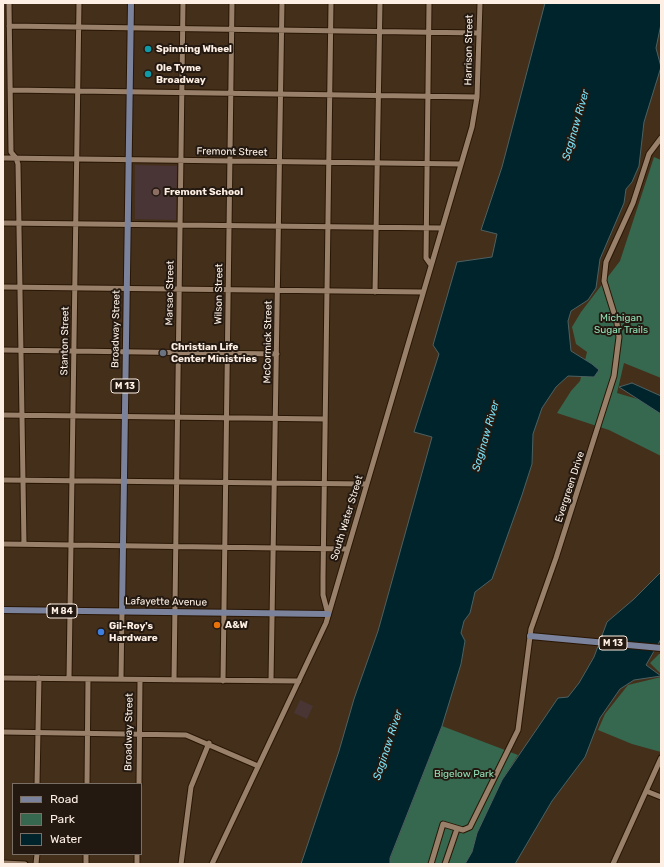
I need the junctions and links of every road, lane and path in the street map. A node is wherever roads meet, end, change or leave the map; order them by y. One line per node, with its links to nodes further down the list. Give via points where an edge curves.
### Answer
1 (9, 3): 11 (street)
2 (79, 3): 12 (street, Stanton Street)
3 (131, 3): 13 (main road, Broadway Street / M 13)
4 (183, 3): 14 (street, Marsac Street)
5 (232, 3): 15 (street, Wilson Street)
6 (282, 3): 16 (street, McCormick Street)
7 (331, 3): 17 (street)
8 (380, 3): 18 (street)
9 (430, 3): 19 (street)
10 (480, 3): 20 (street, Harrison Street)
11 (9, 26): 12 (street); 21 (street)
12 (79, 27): 13 (street); 22 (street, Stanton Street)
13 (130, 27): 14 (street); 23 (main road, Broadway Street / M 13)
14 (183, 28): 15 (street); 24 (street, Marsac Street)
15 (232, 29): 16 (street); 25 (street, Wilson Street)
16 (281, 30): 17 (street); 26 (street, McCormick Street)
17 (330, 31): 18 (street); 27 (street)
18 (380, 31): 19 (street); 28 (street)
19 (429, 32): 20 (street); 29 (street)
20 (479, 33): 30 (street, Harrison Street)
21 (10, 90): 22 (street); 33 (street, via 11,152)
22 (78, 91): 23 (street); 34 (street, Stanton Street)
23 (130, 91): 24 (street); 35 (main road, Broadway Street / M 13)
24 (182, 93): 25 (street); 36 (street, Marsac Street)
25 (231, 93): 26 (street); 37 (street, Wilson Street)
26 (280, 94): 27 (street); 38 (street, McCormick Street)
27 (330, 95): 28 (street); 39 (street)
28 (379, 95): 29 (street); 40 (street)
29 (428, 96): 30 (street); 41 (street)
30 (477, 97): 42 (street, Harrison Street, via 474,120)
31 (661, 138): 105 (street, Evergreen Drive, via 649,154 633,203 606,262 604,281 619,337 614,376)
32 (3, 158): 33 (street, Fremont Street)
33 (16, 158): 34 (street, Fremont Street); 44 (street)
34 (76, 159): 35 (street, Fremont Street); 45 (street, Stanton Street)
35 (129, 159): 36 (street, Fremont Street); 46 (main road, Broadway Street / M 13)
36 (181, 160): 37 (street, Fremont Street); 47 (street, Marsac Street)
37 (230, 161): 38 (street, Fremont Street); 48 (street, Wilson Street)
38 (279, 162): 39 (street, Fremont Street); 49 (street, McCormick Street)
39 (329, 162): 40 (street, Fremont Street); 50 (street)
40 (378, 163): 41 (street, Fremont Street); 52 (street)
41 (427, 163): 42 (street, Fremont Street); 51 (street)
42 (461, 164): 53 (street, South Water Street)
43 (3, 223): 44 (street)
44 (20, 223): 45 (street); 56 (street)
45 (76, 224): 46 (street); 57 (street, Stanton Street)
46 (128, 224): 47 (street); 58 (main road, Broadway Street / M 13)
47 (180, 225): 48 (street); 59 (street, Marsac Street)
48 (229, 225): 49 (street); 60 (street, Wilson Street)
49 (278, 226): 50 (street); 61 (street, McCormick Street)
50 (328, 227): 52 (street); 62 (street)
51 (427, 227): 52 (street); 53 (street); 54 (street, via 426,258)
52 (377, 228): 63 (street)
53 (442, 228): 54 (street, South Water Street)
54 (431, 265): 64 (street, South Water Street)
55 (3, 287): 56 (street)
56 (20, 287): 57 (street); 66 (street)
57 (74, 288): 58 (street); 67 (street, Stanton Street)
58 (126, 288): 59 (street); 68 (main road, Broadway Street / M 13)
59 (179, 289): 60 (street); 69 (street, Marsac Street)
60 (228, 290): 61 (street); 70 (street, Wilson Street)
61 (278, 290): 62 (street); 71 (street, McCormick Street)
62 (326, 291): 63 (street); 79 (street)
63 (375, 292): 64 (street)
64 (422, 292): 88 (street, South Water Street)
65 (3, 350): 66 (street)
66 (21, 351): 67 (street); 73 (street)
67 (74, 352): 68 (street); 74 (street, Stanton Street)
68 (126, 352): 69 (street); 75 (main road, Broadway Street / M 13)
69 (178, 353): 70 (street); 76 (street, Marsac Street)
70 (227, 354): 71 (street); 77 (street, Wilson Street)
71 (277, 354): 78 (street, McCormick Street)
72 (3, 415): 73 (street)
73 (22, 416): 74 (street); 81 (street)
74 (73, 416): 75 (street); 82 (street, Stanton Street)
75 (125, 416): 76 (street); 83 (main road, Broadway Street / M 13)
76 (177, 417): 77 (street); 84 (street, Marsac Street)
77 (226, 418): 78 (street); 85 (street, Wilson Street)
78 (276, 419): 79 (street); 86 (street, McCormick Street)
79 (326, 419): 87 (street)
80 (3, 480): 81 (street)
81 (23, 480): 82 (street); 90 (street)
82 (72, 481): 83 (street); 91 (street, Stanton Street)
83 (124, 481): 84 (street); 92 (main road, Broadway Street / M 13)
84 (176, 482): 85 (street); 93 (street, Marsac Street)
85 (226, 483): 86 (street); 94 (street, Wilson Street)
86 (275, 483): 87 (street); 95 (street, McCormick Street)
87 (324, 484): 88 (street); 96 (street)
88 (366, 484): 97 (street, South Water Street)
89 (3, 544): 90 (street)
90 (24, 544): 91 (street)
91 (71, 545): 92 (street); 99 (street, Stanton Street)
92 (123, 545): 93 (street); 100 (main road, Broadway Street / M 13)
93 (175, 546): 94 (street); 101 (street, Marsac Street)
94 (224, 547): 95 (street); 102 (street, Wilson Street)
95 (274, 548): 96 (street); 103 (street, McCormick Street)
96 (323, 548): 97 (street); 104 (street, via 323,595)
97 (347, 549): 104 (street, South Water Street)
98 (3, 610): 99 (main road, Lafayette Avenue / M 84)
99 (70, 611): 100 (main road, Lafayette Avenue / M 84); 109 (street, Stanton Street)
100 (122, 612): 101 (main road, Lafayette Avenue); 111 (street, Broadway Street)
101 (174, 613): 102 (main road, Lafayette Avenue); 113 (street, Marsac Street)
102 (224, 613): 103 (main road, Lafayette Avenue); 114 (street, Wilson Street)
103 (272, 614): 104 (main road, Lafayette Avenue); 115 (street, McCormick Street)
104 (328, 614): 116 (street, South Water Street)
105 (530, 636): 106 (main road, M 13); 129 (street, Evergreen Drive, via 518,730 470,827)
106 (660, 647)
107 (3, 678): 108 (street)
108 (39, 678): 109 (street); 118 (street)
109 (69, 678): 110 (street)
110 (88, 679): 111 (street); 119 (street)
111 (121, 679): 112 (street)
112 (140, 680): 113 (street); 120 (street, Broadway Street)
113 (174, 680): 114 (street)
114 (223, 681): 115 (street)
115 (271, 681): 116 (street)
116 (299, 681): 123 (street, South Water Street)
117 (3, 732): 118 (street)
118 (38, 732): 119 (street); 124 (street)
119 (87, 734): 120 (street); 125 (street)
120 (140, 734): 121 (street, via 186,735); 126 (street, Broadway Street)
121 (209, 743): 123 (street); 133 (street, via 191,787)
122 (661, 758): 127 (street)
123 (258, 766): 134 (street, South Water Street)
124 (37, 783)
125 (87, 783)
126 (139, 783)
127 (646, 791): 128 (street); 131 (street)
128 (661, 797)
129 (457, 829): 135 (street, Evergreen Drive, via 443,824); 136 (street)
130 (3, 863): 132 (street)
131 (616, 863)
132 (25, 864)
133 (181, 864)
134 (212, 864)
135 (431, 864)
136 (446, 864)

